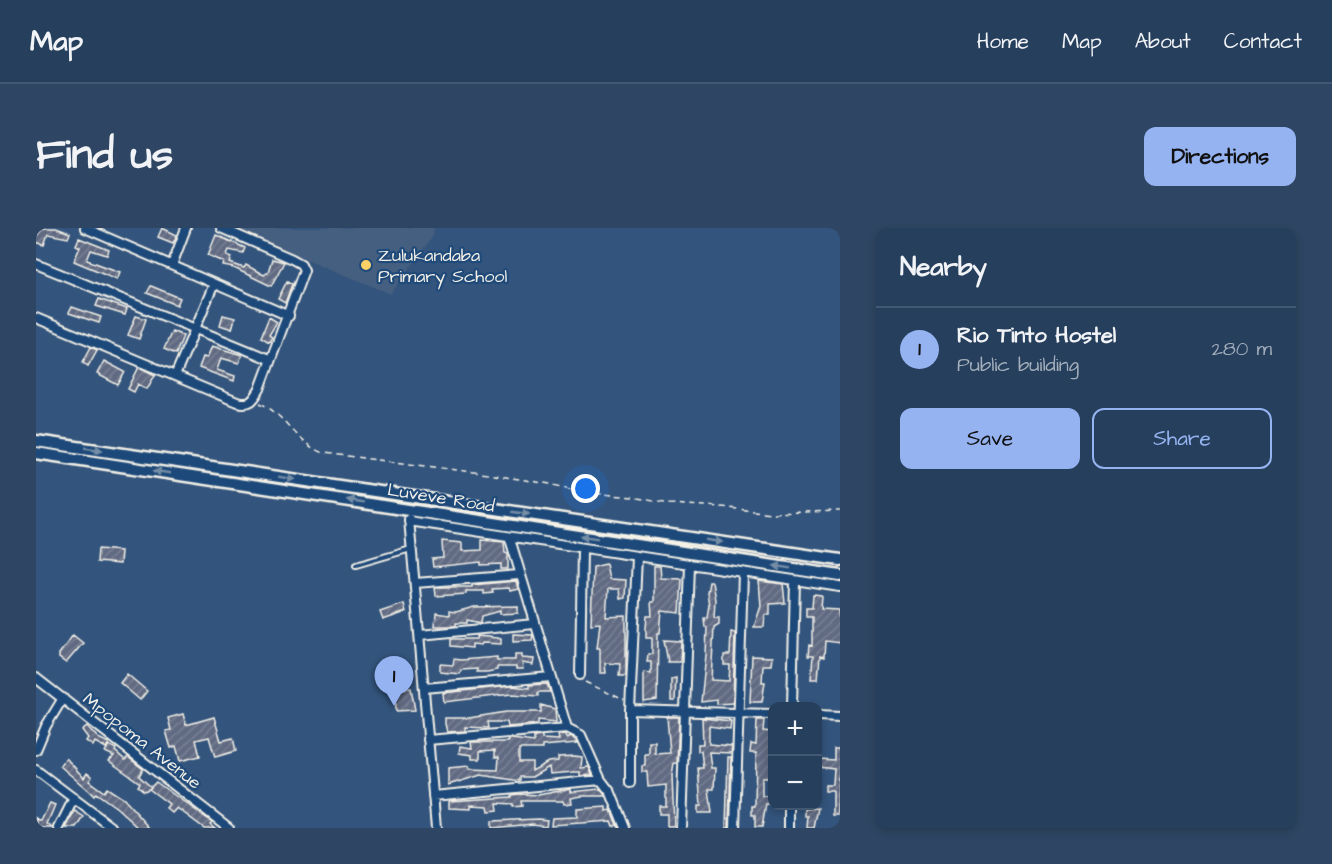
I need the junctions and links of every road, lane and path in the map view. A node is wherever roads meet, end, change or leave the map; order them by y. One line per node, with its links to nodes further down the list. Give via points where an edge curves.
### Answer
1 (85, 228): 5 (street)
2 (186, 228): 5 (street)
3 (221, 228): 7 (street, via 301,264 305,274)
4 (36, 264): 9 (street)
5 (172, 265): 6 (street)
6 (214, 284): 7 (street); 9 (street)
7 (289, 316): 10 (street)
8 (36, 318): 11 (street)
9 (195, 330): 10 (street); 11 (street)
10 (269, 359): 12 (street)
11 (175, 376): 12 (street, via 237,402)
12 (254, 400): 16 (path, via 284,419 308,447 323,453 481,473 672,505 787,514)
13 (36, 441): 22 (street, Luveve Road, one-way to 22)
14 (36, 453): 15 (street, Luveve Road, one-way to 14)
15 (409, 510): 17 (street); 27 (street, Luveve Road, one-way to 15)
16 (840, 511)
17 (409, 521): 18 (street); 19 (street)
18 (510, 539): 20 (street); 26 (street)
19 (411, 549): 23 (lane); 29 (street)
20 (582, 549): 21 (street); 33 (street)
21 (637, 557): 24 (street); 39 (street)
22 (840, 560)
23 (356, 565)
24 (690, 565): 25 (street); 40 (street)
25 (743, 573): 28 (street); 41 (street)
26 (519, 575): 29 (street); 31 (street)
27 (840, 576)
28 (795, 581): 30 (street); 38 (street)
29 (415, 583): 32 (street)
30 (840, 588)
31 (534, 624): 32 (street); 34 (street)
32 (420, 635): 36 (street)
33 (580, 675): 39 (path, via 589,685)
34 (550, 677): 36 (street); 45 (street)
35 (36, 678): 37 (street, Mpopoma Avenue)
36 (424, 688): 46 (street)
37 (63, 698): 47 (street); 56 (street, Mpopoma Avenue)
38 (792, 702)
39 (630, 706): 40 (street); 50 (street)
40 (684, 711): 41 (street); 59 (street)
41 (737, 713): 42 (street); 60 (street)
42 (768, 714)
43 (822, 715): 44 (street)
44 (840, 716)
45 (567, 729): 46 (street); 49 (street, via 581,735)
46 (428, 741): 51 (street)
47 (36, 750)
48 (36, 770): 52 (street)
49 (601, 780): 51 (street); 58 (street, via 611,793)
50 (630, 783)
51 (433, 796): 57 (street)
52 (74, 798): 54 (street); 55 (street)
53 (789, 810): 61 (street)
54 (59, 828)
55 (113, 828)
56 (229, 828)
57 (436, 828)
58 (625, 828)
59 (681, 828)
60 (735, 828)
61 (789, 828)

